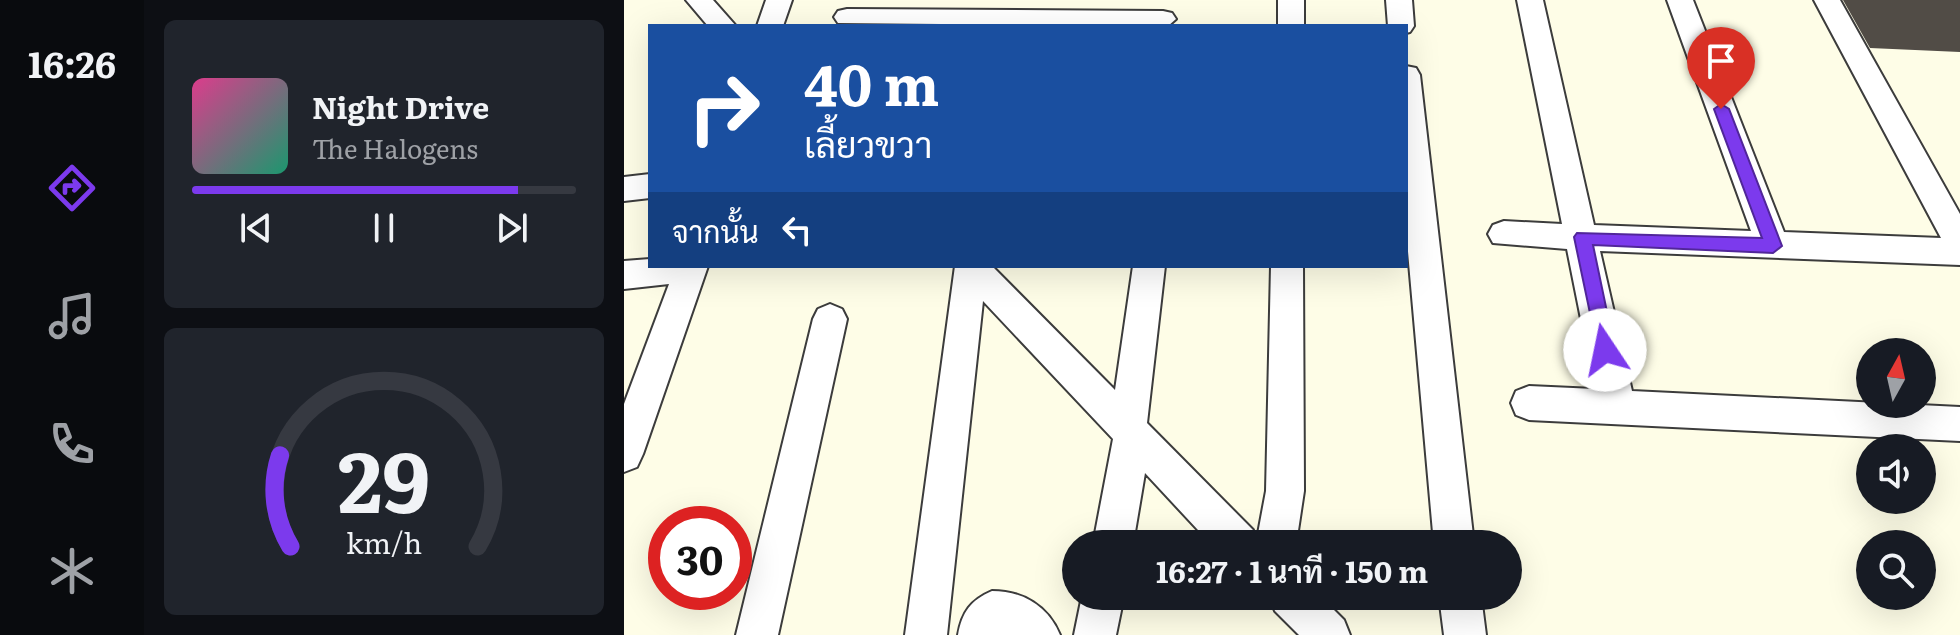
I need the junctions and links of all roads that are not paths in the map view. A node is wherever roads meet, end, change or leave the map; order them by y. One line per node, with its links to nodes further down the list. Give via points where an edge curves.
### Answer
1 (699, 0): 12 (street)
2 (779, 0): 13 (street)
3 (1183, 0): 11 (street)
4 (1291, 0): 14 (street)
5 (1399, 0): 15 (street)
6 (1530, 0): 18 (street)
7 (1680, 0): 20 (street)
8 (1827, 0): 19 (street)
9 (933, 14): 10 (street); 11 (street)
10 (847, 17)
11 (1172, 22)
12 (721, 24)
13 (771, 24)
14 (1291, 24)
15 (1401, 24)
16 (1408, 95): 39 (street)
17 (1504, 234): 18 (street)
18 (1583, 237): 20 (street); 32 (street)
19 (1960, 243)
20 (1773, 246): 21 (street)
21 (1960, 252)
22 (684, 268): 28 (street)
23 (691, 268): 30 (street)
24 (971, 268): 44 (street)
25 (973, 268): 34 (street)
26 (1149, 268): 34 (street)
27 (1287, 268): 38 (street, via 1285,491)
28 (624, 275)
29 (830, 319): 43 (street)
30 (638, 370): 35 (street)
31 (1529, 403): 32 (street)
32 (1617, 406): 33 (street)
33 (1960, 424)
34 (1131, 434): 36 (street); 37 (street)
35 (624, 454)
36 (1115, 530)
37 (1225, 530)
38 (1278, 530)
39 (1453, 530)
40 (1100, 610): 47 (street)
41 (1304, 610): 48 (street)
42 (1462, 610): 49 (street)
43 (757, 635)
44 (926, 635)
45 (979, 635): 46 (street, via 992,612 1012,612)
46 (1039, 635)
47 (1095, 635)
48 (1329, 635)
49 (1465, 635)

